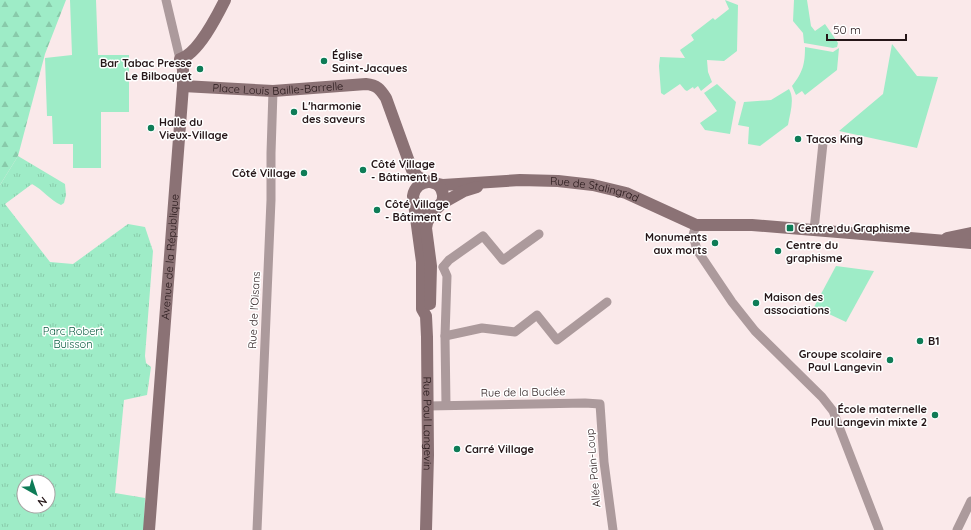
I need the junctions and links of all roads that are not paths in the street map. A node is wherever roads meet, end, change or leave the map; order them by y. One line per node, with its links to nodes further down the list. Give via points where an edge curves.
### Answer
1 (166, 0): 3 (street)
2 (225, 0): 3 (street, via 198,44 189,55)
3 (180, 59): 4 (street, Avenue de la République)
4 (183, 86): 5 (street, Place Louis Baille-Barrelle); 25 (street, Avenue de la République)
5 (273, 91): 7 (street, Place Louis Baille-Barrelle, via 374,85 386,98); 26 (street, Rue de l'Oisans)
6 (823, 143): 13 (street)
7 (406, 157): 8 (street, via 418,177); 10 (street)
8 (430, 182): 9 (street, Rue de Stalingrad, via 443,185); 10 (street, via 417,186); 11 (street, via 438,186 442,195)
9 (487, 183): 11 (street, Rue de Stalingrad, via 464,191); 12 (street, Rue de Stalingrad, via 520,180 593,185 626,194)
10 (414, 199): 11 (street, via 420,209 429,211); 18 (street, Rue Paul Langevin)
11 (436, 207): 18 (street, Rue Paul Langevin, via 426,228)
12 (696, 225): 13 (street, via 752,225); 29 (street, via 693,236 697,250 732,302 755,331 833,411)
13 (814, 230): 16 (street)
14 (971, 233): 16 (street)
15 (539, 234): 18 (street, via 502,260 483,236 449,260)
16 (935, 240): 17 (street)
17 (971, 243)
18 (432, 265): 20 (street, via 447,276); 23 (street, Rue Paul Langevin, via 430,306 426,316)
19 (607, 302): 20 (street, via 557,340 537,315 515,332 482,328)
20 (445, 336): 22 (street)
21 (600, 404): 22 (street, Rue de la Buclée); 28 (street, Allée Pain-Loup)
22 (446, 405): 23 (street, Rue de la Buclée)
23 (427, 406): 27 (street, Rue Paul Langevin)
24 (971, 501): 30 (street)
25 (149, 530)
26 (257, 530)
27 (426, 530)
28 (613, 530)
29 (879, 530)
30 (957, 530)

